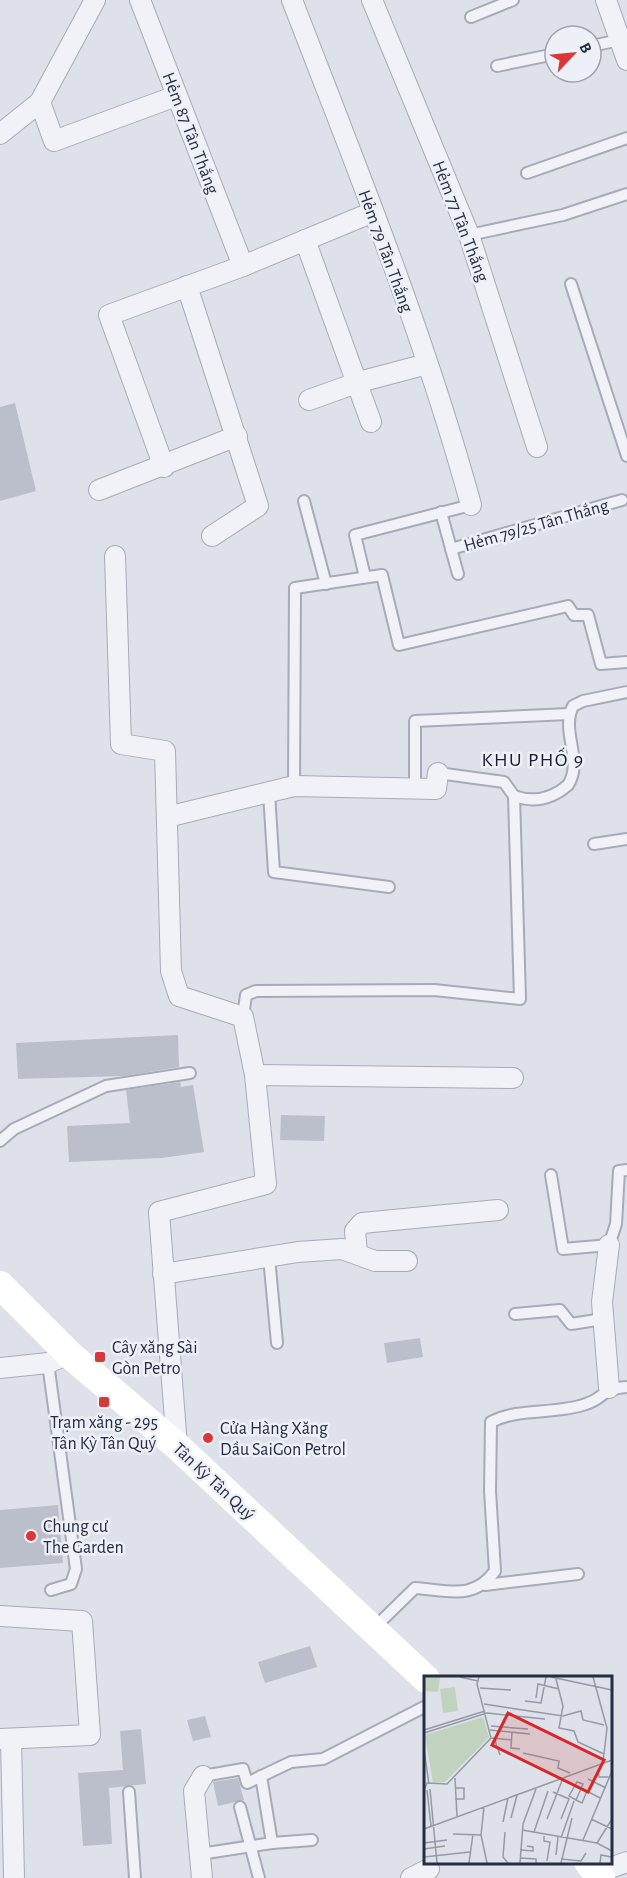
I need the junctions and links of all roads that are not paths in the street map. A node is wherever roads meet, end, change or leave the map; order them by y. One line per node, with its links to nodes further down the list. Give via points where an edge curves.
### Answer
1 (95, 0): 14 (street)
2 (140, 0): 13 (street, Hẻm 87 Tân Thắng)
3 (292, 0): 19 (street, Hẻm 79 Tân Thắng)
4 (372, 0): 20 (street, Hẻm 77 Tân Thắng)
5 (513, 0): 7 (lane)
6 (606, 0): 8 (street)
7 (471, 17)
8 (620, 40): 9 (lane); 11 (street)
9 (603, 44)
10 (543, 56): 12 (lane)
11 (627, 60)
12 (497, 66)
13 (176, 96): 14 (street, via 54,141); 22 (street, Hẻm 87 Tân Thắng)
14 (40, 102): 15 (street)
15 (0, 135)
16 (627, 138): 17 (lane)
17 (527, 173)
18 (627, 194): 20 (lane, via 563,215)
19 (373, 212): 21 (street); 25 (street, Hẻm 79 Tân Thắng)
20 (469, 235): 30 (street, Hẻm 77 Tân Thắng)
21 (305, 240): 22 (street); 26 (street)
22 (243, 266): 24 (street)
23 (571, 284): 31 (lane)
24 (187, 286): 29 (street); 32 (street, via 109,315)
25 (427, 364): 26 (street); 36 (street, Hẻm 79 Tân Thắng)
26 (359, 382): 27 (street); 28 (street)
27 (309, 400)
28 (371, 422)
29 (237, 436): 32 (street); 38 (street, via 258,506)
30 (537, 447)
31 (626, 456)
32 (164, 467): 33 (street)
33 (99, 490)
34 (622, 500): 39 (lane, Hẻm 79/25 Tân Thắng)
35 (304, 501): 43 (lane)
36 (471, 504): 37 (lane)
37 (441, 512): 39 (lane, Hẻm 79/25 Tân Thắng); 42 (lane, via 355,535)
38 (212, 536)
39 (451, 549): 41 (lane, Hẻm 79/25 Tân Thắng)
40 (115, 556): 52 (street, via 121,744 165,752)
41 (458, 574)
42 (365, 577): 43 (lane); 44 (lane, via 382,574 399,645 568,606 574,615 588,615 601,664)
43 (326, 584): 48 (lane, via 295,588)
44 (627, 662)
45 (627, 692): 46 (lane, via 583,701 573,706)
46 (569, 714): 49 (lane, via 415,721); 51 (lane, via 574,769 568,785 543,799 529,801)
47 (438, 773): 49 (street, via 436,789); 51 (lane, via 504,782)
48 (294, 786): 49 (street); 50 (street)
49 (415, 790)
50 (269, 793): 52 (street); 55 (lane, via 274,872)
51 (514, 796): 56 (lane, via 520,999 434,990 256,991 246,995)
52 (167, 817): 56 (street, via 171,970 180,996)
53 (627, 839): 54 (lane)
54 (594, 844)
55 (389, 886)
56 (243, 1017): 58 (street)
57 (190, 1073): 60 (lane, via 106,1086 15,1129)
58 (255, 1075): 59 (street); 68 (street, via 266,1184 159,1212)
59 (513, 1078)
60 (0, 1141)
61 (627, 1170): 64 (lane, via 619,1172 616,1224)
62 (551, 1175): 64 (lane, via 563,1249)
63 (498, 1210): 65 (street, via 362,1222 355,1231)
64 (609, 1245): 71 (street)
65 (357, 1253): 66 (street, via 342,1249); 67 (street, via 375,1261)
66 (269, 1257): 68 (street); 72 (lane)
67 (407, 1262)
68 (163, 1274): 76 (street)
69 (0, 1285): 73 (main road, Tân Kỳ Tân Quý)
70 (515, 1314): 71 (lane, via 560,1310 571,1324)
71 (603, 1319): 75 (street)
72 (277, 1343)
73 (58, 1358): 74 (street); 76 (main road, Tân Kỳ Tân Quý); 79 (lane, via 76,1569 71,1584)
74 (0, 1368)
75 (618, 1388): 78 (lane, via 588,1404 506,1414 491,1422 495,1571)
76 (177, 1446): 81 (main road, Tân Kỳ Tân Quý)
77 (578, 1574): 78 (lane)
78 (485, 1585): 81 (lane, via 468,1592 415,1588)
79 (51, 1590)
80 (0, 1616): 84 (street, via 82,1621 90,1735)
81 (372, 1629): 82 (main road, Tân Kỳ Tân Quý)
82 (424, 1677)
83 (424, 1707): 86 (lane, via 323,1760 291,1762)
84 (6, 1739): 93 (street)
85 (203, 1776): 86 (lane, via 243,1769 247,1783); 92 (street, via 194,1791)
86 (261, 1776): 90 (lane)
87 (129, 1792): 98 (lane)
88 (240, 1807): 91 (lane)
89 (312, 1840): 90 (lane)
90 (272, 1843): 91 (lane)
91 (251, 1846): 92 (lane); 100 (lane)
92 (200, 1854): 99 (street)
93 (7, 1856): 97 (street)
94 (627, 1862): 96 (street)
95 (429, 1869): 101 (street)
96 (595, 1871)
97 (14, 1878)
98 (135, 1878)
99 (202, 1878)
100 (259, 1878)
101 (411, 1878)

